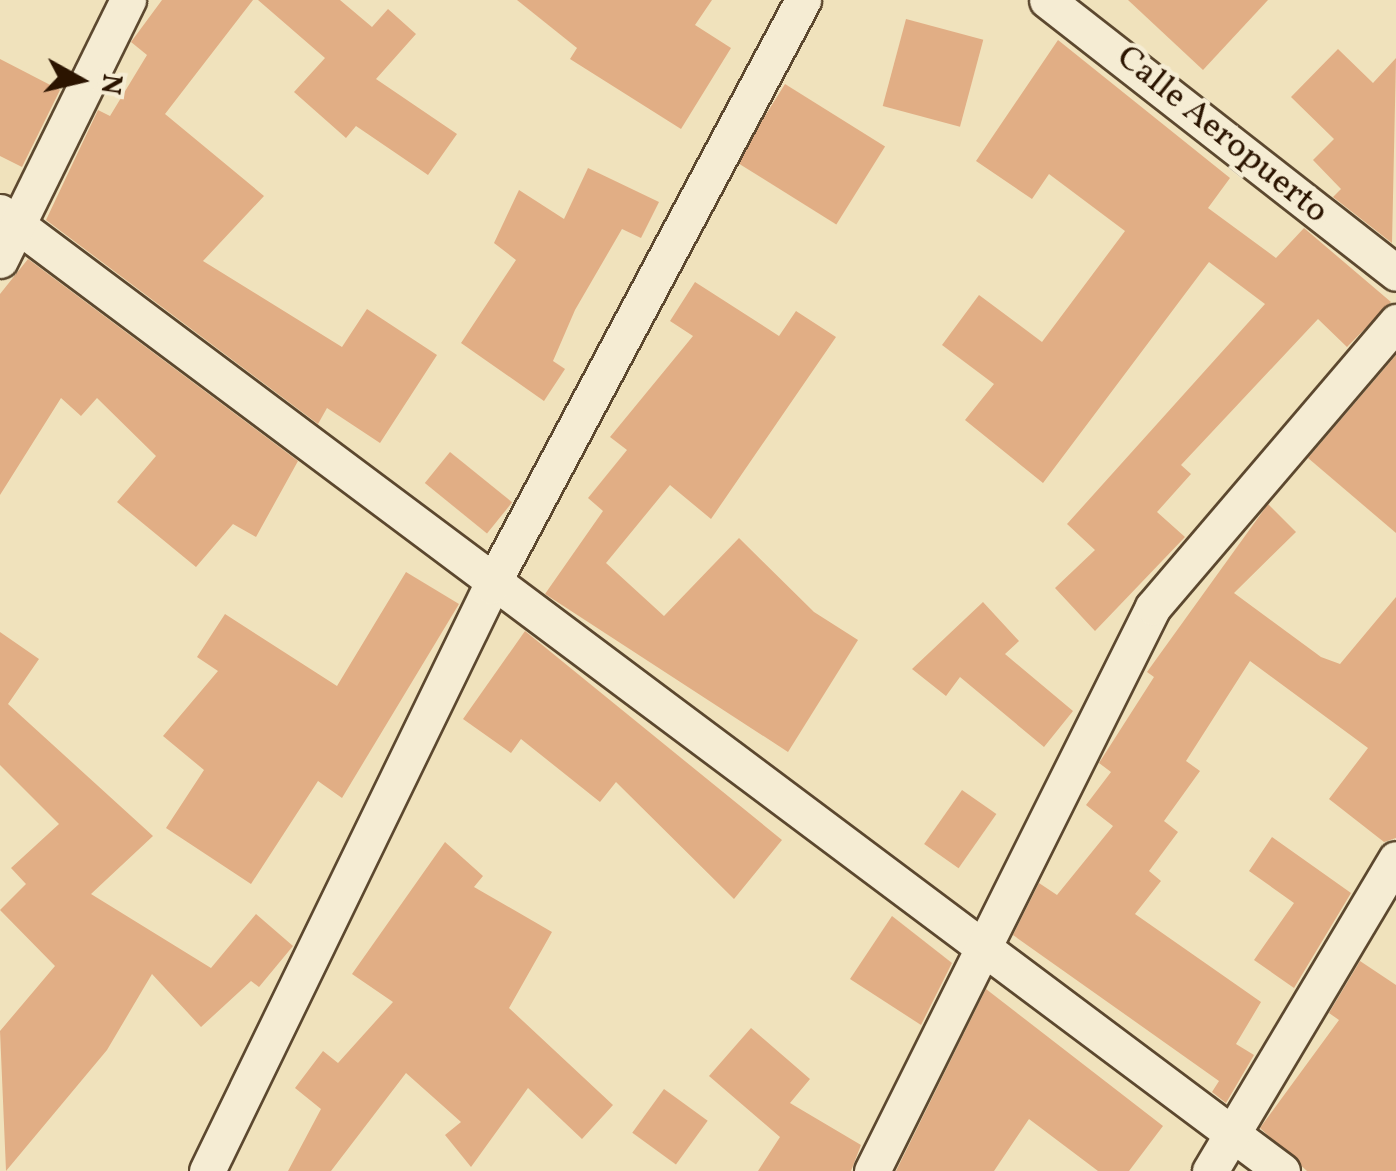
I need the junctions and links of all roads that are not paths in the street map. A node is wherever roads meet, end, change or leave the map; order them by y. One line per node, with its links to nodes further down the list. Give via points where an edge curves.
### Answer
1 (128, 0): 4 (street)
2 (803, 0): 8 (street)
3 (1047, 0): 6 (street, Calle Aeropuerto)
4 (9, 218): 5 (street); 8 (street)
5 (0, 260)
6 (1396, 273)
7 (1396, 322): 10 (street, via 1152,607)
8 (490, 586): 10 (street); 12 (street)
9 (1396, 858): 11 (street)
10 (985, 955): 11 (street); 13 (street)
11 (1232, 1130): 14 (street); 15 (street)
12 (207, 1171)
13 (872, 1171)
14 (1210, 1171)
15 (1282, 1171)

